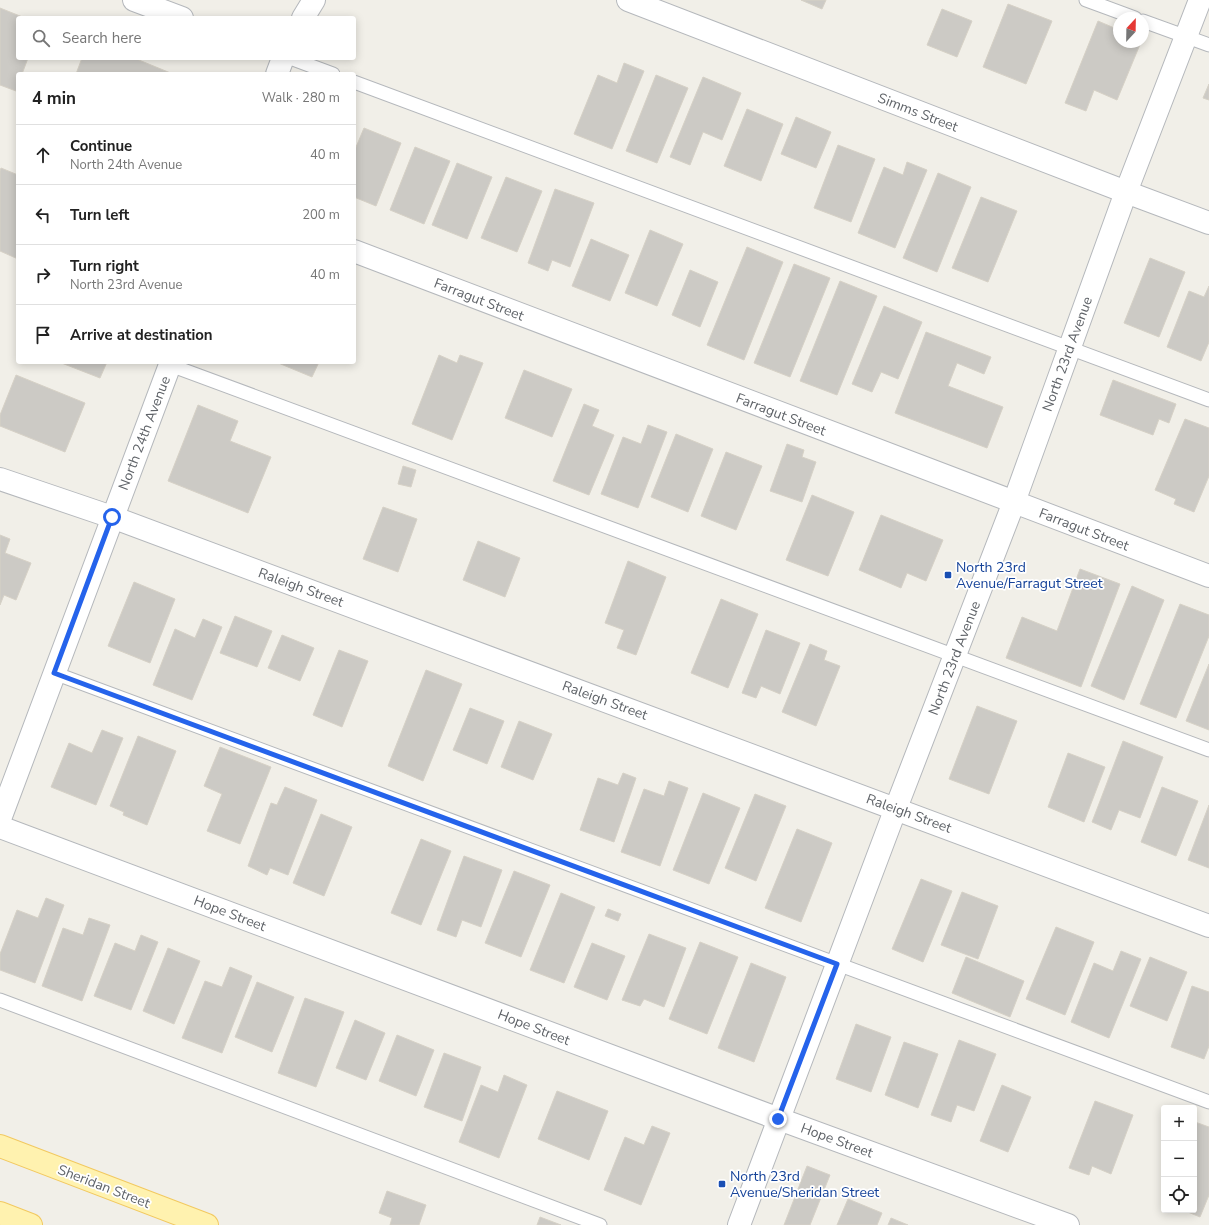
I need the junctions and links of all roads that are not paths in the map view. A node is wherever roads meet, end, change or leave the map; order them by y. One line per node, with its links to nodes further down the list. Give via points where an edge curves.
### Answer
1 (134, 0): 7 (street)
2 (314, 0): 8 (street)
3 (628, 0): 17 (street, Simms Street)
4 (1086, 0): 6 (lane)
5 (1200, 0): 10 (street, North 23rd Avenue)
6 (1119, 12)
7 (177, 16)
8 (304, 16)
9 (1149, 23): 10 (lane)
10 (1186, 37): 11 (lane); 17 (street, North 23rd Avenue)
11 (1209, 46)
12 (282, 60): 14 (street)
13 (295, 60): 15 (lane)
14 (278, 72)
15 (328, 72)
16 (356, 83): 20 (lane)
17 (1126, 192): 18 (street, Simms Street); 20 (street, North 23rd Avenue)
18 (1209, 223)
19 (356, 252): 25 (street, Farragut Street)
20 (1070, 348): 23 (lane); 25 (street, North 23rd Avenue)
21 (170, 364): 26 (street, North 24th Avenue)
22 (173, 364): 28 (lane)
23 (1209, 400)
24 (0, 479): 26 (street, Raleigh Street)
25 (1014, 502): 27 (street, Farragut Street); 28 (street, North 23rd Avenue)
26 (112, 517): 29 (street, North 24th Avenue); 31 (street, Raleigh Street)
27 (1209, 576)
28 (955, 656): 30 (lane); 31 (street, North 23rd Avenue)
29 (54, 673): 32 (street, North 24th Avenue); 35 (lane)
30 (1209, 750)
31 (896, 808): 34 (street, Raleigh Street); 35 (street, North 23rd Avenue)
32 (0, 819)
33 (0, 827): 38 (street, Hope Street)
34 (1209, 926)
35 (837, 964): 37 (lane); 38 (street, North 23rd Avenue)
36 (0, 1000): 43 (lane)
37 (1209, 1102)
38 (778, 1119): 44 (street, North 23rd Avenue); 45 (street, Hope Street)
39 (0, 1146): 42 (main road, Sheridan Street)
40 (0, 1213): 41 (main road)
41 (32, 1225)
42 (207, 1225)
43 (600, 1225)
44 (739, 1225)
45 (1068, 1225)

